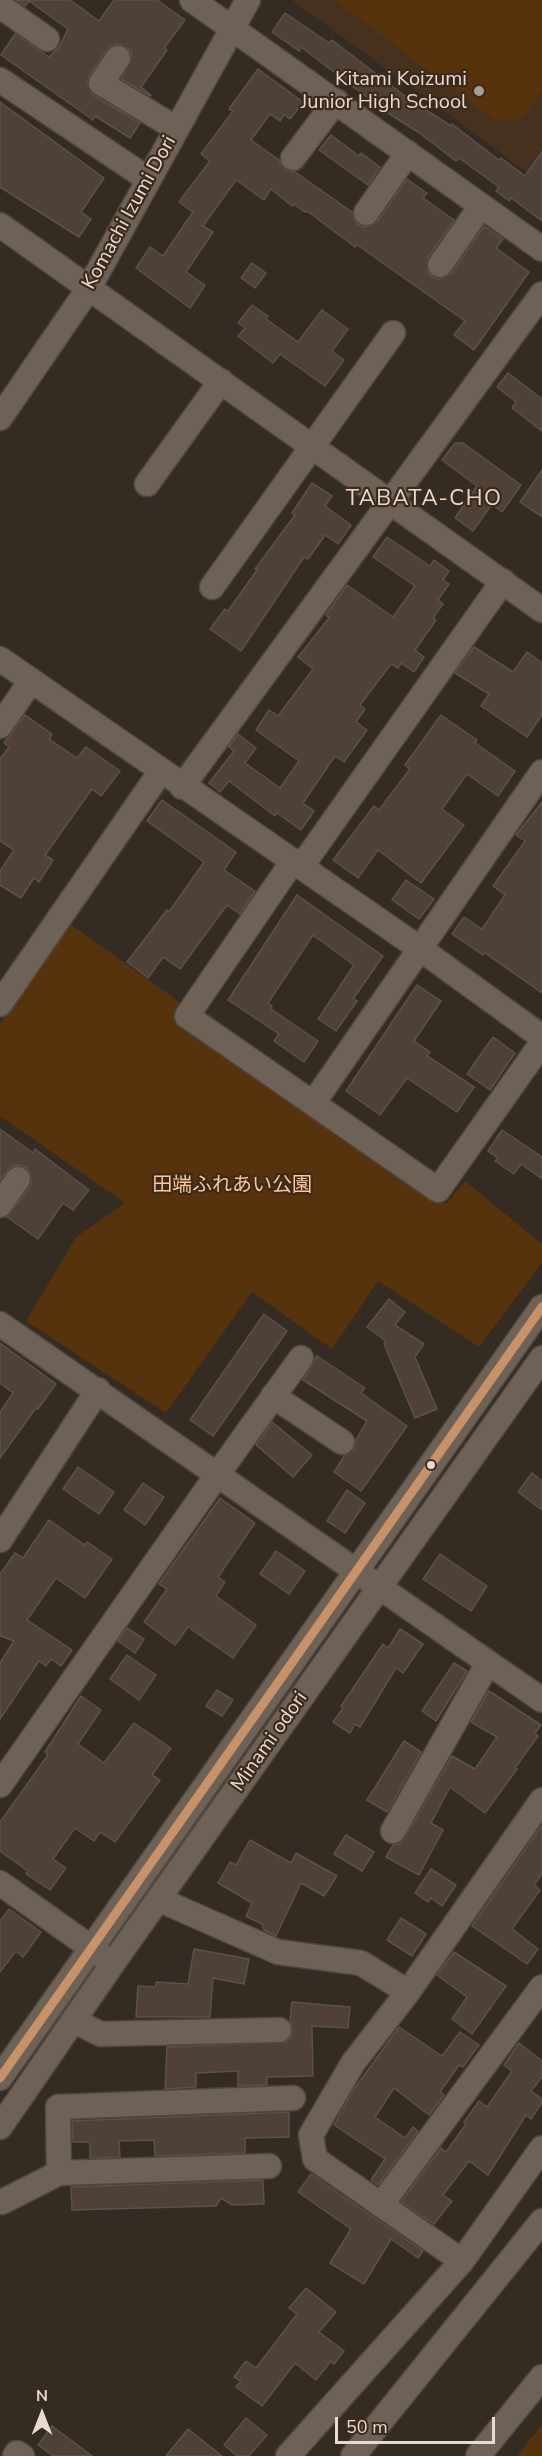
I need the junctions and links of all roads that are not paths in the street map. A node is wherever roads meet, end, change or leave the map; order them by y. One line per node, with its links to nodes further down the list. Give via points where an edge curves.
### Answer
1 (192, 0): 4 (street)
2 (248, 0): 4 (street, Komachi Izumi Dori)
3 (0, 6): 5 (street)
4 (234, 28): 8 (street); 9 (street, Komachi Izumi Dori)
5 (47, 39)
6 (118, 58): 9 (street, via 101,83)
7 (0, 80): 12 (street)
8 (336, 101): 10 (street); 11 (street)
9 (177, 129): 12 (street, Komachi Izumi Dori)
10 (408, 153): 13 (street); 14 (street)
11 (293, 158)
12 (148, 179): 18 (street, Komachi Izumi Dori)
13 (481, 206): 16 (street); 17 (street)
14 (366, 213)
15 (0, 225): 18 (street)
16 (542, 249)
17 (440, 264)
18 (89, 288): 21 (street); 22 (street, Komachi Izumi Dori)
19 (542, 294): 25 (street)
20 (393, 333): 23 (street)
21 (221, 381): 23 (street); 24 (street)
22 (0, 418)
23 (312, 445): 25 (street); 27 (street)
24 (147, 484)
25 (391, 501): 26 (street); 34 (street)
26 (503, 581): 28 (street); 35 (street)
27 (212, 587)
28 (542, 610)
29 (0, 659): 30 (street)
30 (31, 681): 31 (street); 32 (street)
31 (0, 726)
32 (161, 771): 34 (street); 37 (street)
33 (542, 772): 36 (street)
34 (182, 787): 35 (street)
35 (297, 864): 36 (street); 40 (street, via 187,1016)
36 (419, 948): 38 (street); 40 (street)
37 (0, 1004)
38 (542, 1037)
39 (542, 1043): 40 (street, via 438,1190)
40 (314, 1102)
41 (18, 1179): 42 (street)
42 (0, 1205)
43 (542, 1307): 52 (street, Minami odori)
44 (0, 1324): 47 (street)
45 (301, 1358): 48 (street)
46 (542, 1358): 53 (street, Minami odori)
47 (98, 1390): 50 (street); 51 (street)
48 (273, 1396): 49 (street); 50 (street)
49 (342, 1443)
50 (217, 1474): 52 (street); 56 (street)
51 (0, 1540)
52 (356, 1571): 53 (street); 61 (street, Minami odori)
53 (379, 1587): 54 (street); 60 (street, Minami odori)
54 (488, 1663): 55 (street); 58 (street)
55 (542, 1700)
56 (0, 1785)
57 (542, 1800): 64 (street)
58 (393, 1831)
59 (0, 1883): 61 (street)
60 (160, 1900): 62 (street, Minami odori); 64 (street, via 278,1952 361,1963)
61 (90, 1947): 62 (street); 67 (street, Minami odori)
62 (113, 1963): 65 (street, Minami odori)
63 (542, 1988): 76 (street)
64 (408, 1992): 76 (street, via 353,2063 311,2135 315,2159)
65 (74, 2021): 66 (street, via 101,2034); 69 (street, Minami odori)
66 (279, 2030)
67 (0, 2078)
68 (293, 2098): 73 (street, via 58,2107)
69 (0, 2127)
70 (542, 2148): 74 (street)
71 (269, 2166): 73 (street)
72 (542, 2167): 74 (street)
73 (59, 2173): 75 (street)
74 (509, 2195): 78 (street)
75 (0, 2201)
76 (381, 2205): 78 (street)
77 (542, 2221): 83 (street)
78 (462, 2261): 82 (street)
79 (542, 2377): 84 (street)
80 (15, 2456): 81 (street, via 17,2452)
81 (22, 2456)
82 (288, 2456)
83 (353, 2456)
84 (478, 2456)

